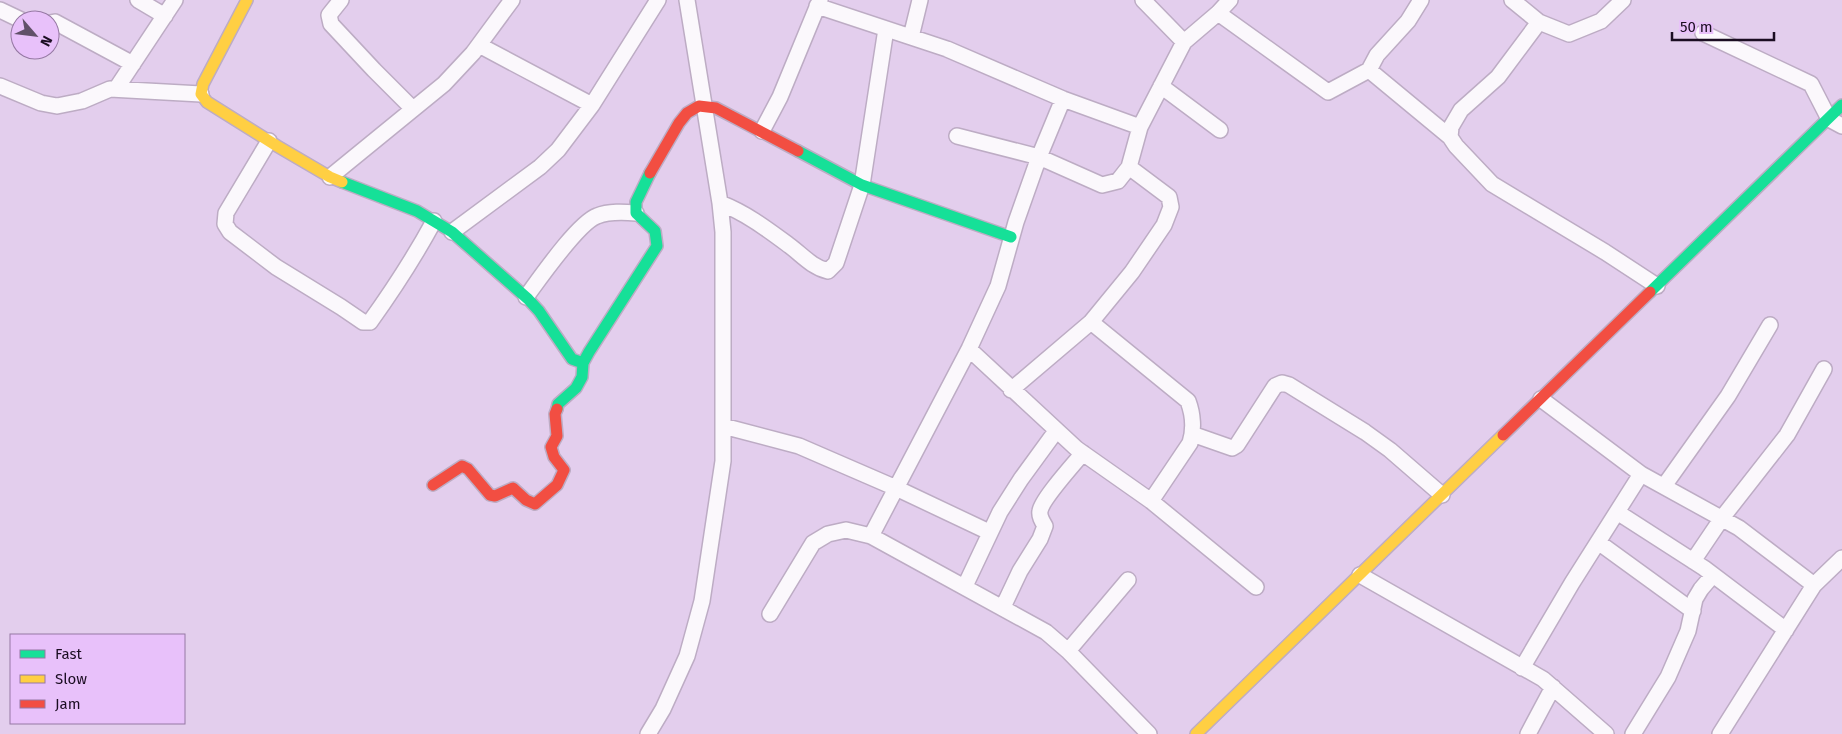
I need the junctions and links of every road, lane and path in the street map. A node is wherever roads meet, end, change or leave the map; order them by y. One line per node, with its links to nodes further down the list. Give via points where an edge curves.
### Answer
1 (138, 0): 16 (street)
2 (175, 0): 16 (street)
3 (341, 0): 34 (street, via 329,15 331,24)
4 (512, 0): 23 (street)
5 (658, 0): 31 (street)
6 (687, 0): 32 (street)
7 (920, 0): 21 (street)
8 (1143, 0): 22 (street)
9 (1230, 0): 15 (street)
10 (1421, 0): 25 (street, via 1408,21 1377,55)
11 (1512, 0): 17 (street)
12 (1623, 0): 17 (street, via 1602,21 1569,34)
13 (243, 2): 29 (street)
14 (818, 3): 19 (street); 38 (street, via 780,97)
15 (1218, 13): 22 (street); 25 (street, via 1328,92)
16 (165, 16): 24 (street)
17 (1539, 22): 40 (street, via 1498,77 1461,110)
18 (60, 25): 24 (street)
19 (886, 29): 21 (street); 45 (street)
20 (1703, 32): 35 (street, via 1812,84)
21 (911, 37): 30 (street)
22 (1184, 42): 27 (street)
23 (479, 45): 31 (street); 34 (street, via 444,84)
24 (133, 64): 28 (street)
25 (1369, 70): 40 (street)
26 (0, 86): 28 (street, via 57,106)
27 (1161, 86): 36 (street); 37 (street)
28 (116, 89): 29 (street)
29 (200, 94): 41 (street, via 207,102)
30 (1063, 99): 36 (street); 42 (street)
31 (592, 104): 49 (street, via 558,150 540,167)
32 (703, 104): 38 (street); 46 (street); 47 (street, via 691,108 679,122 636,202)
33 (1842, 105): 35 (street)
34 (413, 109): 44 (street)
35 (1835, 122): 51 (street)
36 (1140, 128): 43 (street)
37 (1220, 130)
38 (762, 131): 45 (street)
39 (957, 136): 42 (street)
40 (1450, 137): 51 (street, via 1492,184)
41 (269, 141): 44 (street); 48 (street, via 226,213 225,224 230,232 276,267 363,322 370,322 378,311)
42 (1039, 157): 43 (street, via 1102,185 1118,181); 50 (street)
43 (1129, 167): 53 (street, via 1169,197 1171,207 1164,225 1132,272)
44 (330, 177): 48 (street, via 417,211)
45 (862, 185): 46 (street, via 836,263 828,271 818,269 740,210); 50 (street)
46 (720, 203): 60 (street)
47 (636, 213): 52 (street, via 597,216 582,226); 56 (street, via 655,231 657,246)
48 (434, 221): 49 (street)
49 (452, 232): 52 (street)
50 (1011, 237): 55 (street, via 998,286)
51 (1657, 286): 59 (street)
52 (526, 297): 56 (street, via 564,350 572,359)
53 (1091, 322): 58 (street); 62 (street, via 1188,401)
54 (1770, 325): 66 (street, via 1728,396)
55 (969, 349): 58 (street); 67 (street)
56 (583, 363): 65 (street, via 582,378 558,404 555,414 557,436 551,447 564,470 554,490 535,504 528,503 513,488 495,496 462,466)
57 (1824, 369): 71 (street, via 1787,435)
58 (1012, 390): 61 (street)
59 (1541, 399): 64 (street); 68 (street)
60 (723, 426): 67 (street, via 799,446); 90 (street, via 722,461 702,601 687,656)
61 (1056, 431): 63 (street); 72 (street, via 1021,479)
62 (1192, 434): 68 (street, via 1232,448 1275,386 1282,383 1365,432); 69 (street, via 1190,443)
63 (1083, 453): 69 (street); 83 (street, via 1040,510 1044,526 1040,539)
64 (1640, 474): 66 (street); 70 (street)
65 (433, 485)
66 (1664, 486): 71 (street)
67 (896, 488): 72 (street); 73 (street)
68 (1442, 496): 77 (street)
69 (1151, 500): 82 (street)
70 (1617, 512): 74 (street); 76 (street)
71 (1722, 518): 76 (street); 80 (street)
72 (989, 532): 81 (street)
73 (871, 536): 81 (street); 85 (street, via 846,530 828,534 812,543)
74 (1598, 542): 84 (street); 88 (street)
75 (1842, 558): 80 (street)
76 (1693, 562): 78 (street)
77 (1360, 575): 88 (street); 92 (street)
78 (1713, 575): 84 (street, via 1695,599); 86 (street)
79 (1128, 580): 87 (street)
80 (1814, 585): 86 (street)
81 (965, 586): 83 (street)
82 (1256, 587)
83 (1002, 607): 87 (street, via 1046,632)
84 (1692, 611): 95 (street, via 1685,639 1668,677)
85 (770, 614)
86 (1786, 630): 96 (street)
87 (1068, 652): 91 (street)
88 (1522, 668): 89 (street)
89 (1553, 687): 93 (street); 94 (street)
90 (648, 734)
91 (1149, 734)
92 (1196, 734)
93 (1528, 734)
94 (1606, 734)
95 (1633, 734)
96 (1720, 734)

